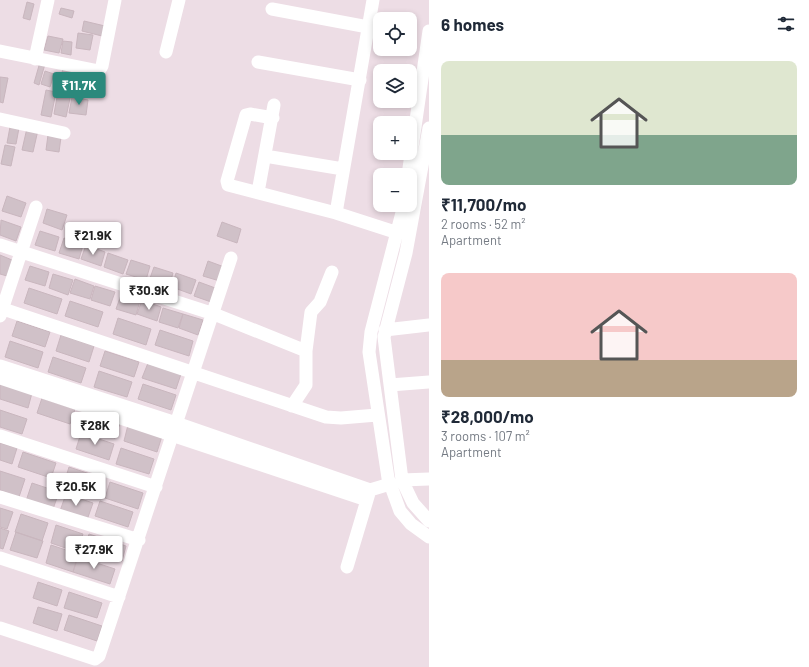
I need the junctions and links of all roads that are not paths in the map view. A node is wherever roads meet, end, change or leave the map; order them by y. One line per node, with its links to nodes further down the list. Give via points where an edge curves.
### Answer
1 (48, 0): 10 (street)
2 (115, 0): 10 (street, via 102,66 99,70)
3 (179, 0): 9 (street)
4 (373, 0): 6 (street)
5 (272, 9): 6 (street)
6 (368, 27): 12 (street)
7 (429, 31): 18 (street)
8 (0, 51): 10 (street)
9 (166, 52)
10 (35, 59)
11 (258, 62): 12 (street)
12 (360, 80): 19 (street)
13 (0, 119): 15 (street)
14 (429, 128): 17 (street)
15 (64, 133)
16 (265, 156): 19 (street); 20 (street); 20 (street, via 274,112 246,115 227,181 232,187)
17 (426, 158): 28 (street)
18 (409, 168)
19 (343, 169): 23 (street)
20 (258, 192): 23 (street)
21 (36, 207): 26 (street)
22 (402, 212): 24 (street)
23 (336, 213): 24 (street)
24 (398, 233): 28 (street)
25 (0, 245): 26 (street)
26 (21, 251): 30 (street); 31 (street)
27 (232, 258): 31 (street)
28 (396, 264): 33 (street); 41 (street, via 369,342)
29 (332, 272): 34 (street, via 320,302 311,312)
30 (1, 311): 36 (street)
31 (214, 314): 34 (street); 36 (street)
32 (429, 325): 33 (street)
33 (385, 330): 39 (street)
34 (306, 350): 40 (street, via 306,385)
35 (0, 366): 42 (street)
36 (193, 371): 40 (street); 42 (street)
37 (0, 378): 42 (street)
38 (429, 382): 39 (street)
39 (390, 386): 45 (street)
40 (292, 406): 41 (street, via 333,418)
41 (377, 415): 45 (street)
42 (175, 428): 46 (street); 47 (street)
43 (0, 436): 46 (street)
44 (429, 479): 45 (street)
45 (396, 482): 47 (street); 49 (street); 50 (street, via 400,511 411,524)
46 (156, 487): 51 (street)
47 (369, 495): 53 (street)
48 (0, 497): 51 (street)
49 (429, 521)
50 (429, 538)
51 (139, 540): 54 (street)
52 (0, 558): 54 (street)
53 (347, 567)
54 (119, 597): 55 (street, via 97,659)
55 (0, 628)

